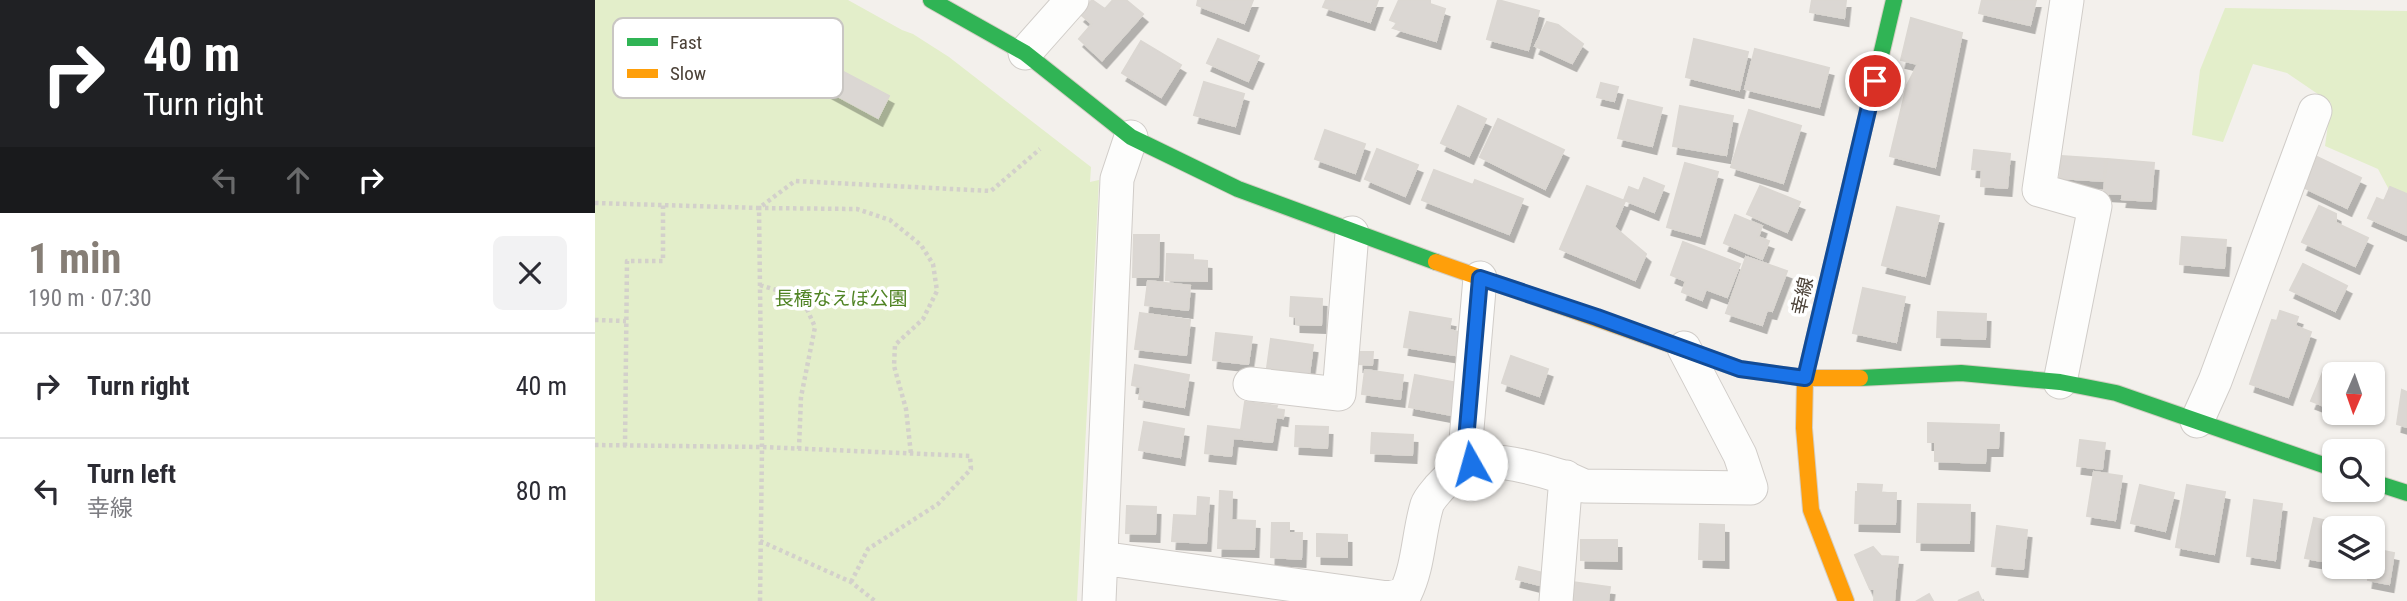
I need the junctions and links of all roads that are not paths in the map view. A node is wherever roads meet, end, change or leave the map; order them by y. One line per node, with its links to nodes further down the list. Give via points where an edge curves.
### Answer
1 (931, 0): 5 (street)
2 (1072, 0): 5 (street)
3 (1894, 0): 11 (street, 幸線)
4 (2067, 0): 12 (street, via 2039,190 2095,206)
5 (1025, 53): 7 (street)
6 (2315, 111): 14 (street)
7 (1131, 137): 8 (street, via 1238,189); 20 (street, via 1117,179)
8 (1352, 233): 9 (street); 13 (street, via 1339,394)
9 (1480, 278): 10 (street); 15 (street, via 1466,440)
10 (1684, 348): 11 (street, via 1740,369); 17 (street, via 1740,455 1751,488 1584,486)
11 (1805, 378): 12 (street, via 1961,373); 23 (street, 幸線, via 1811,510)
12 (2060, 382): 14 (street, via 2116,393)
13 (1250, 384)
14 (2197, 421): 16 (street)
15 (1471, 464): 17 (street, via 1531,468); 20 (street, via 1447,479 1428,503 1414,577 1405,594 1388,598)
16 (2322, 464)
17 (1566, 477): 22 (street)
18 (2385, 486): 19 (street)
19 (2407, 493)
20 (1101, 558): 21 (street)
21 (1099, 601)
22 (1556, 601)
23 (1846, 601)

